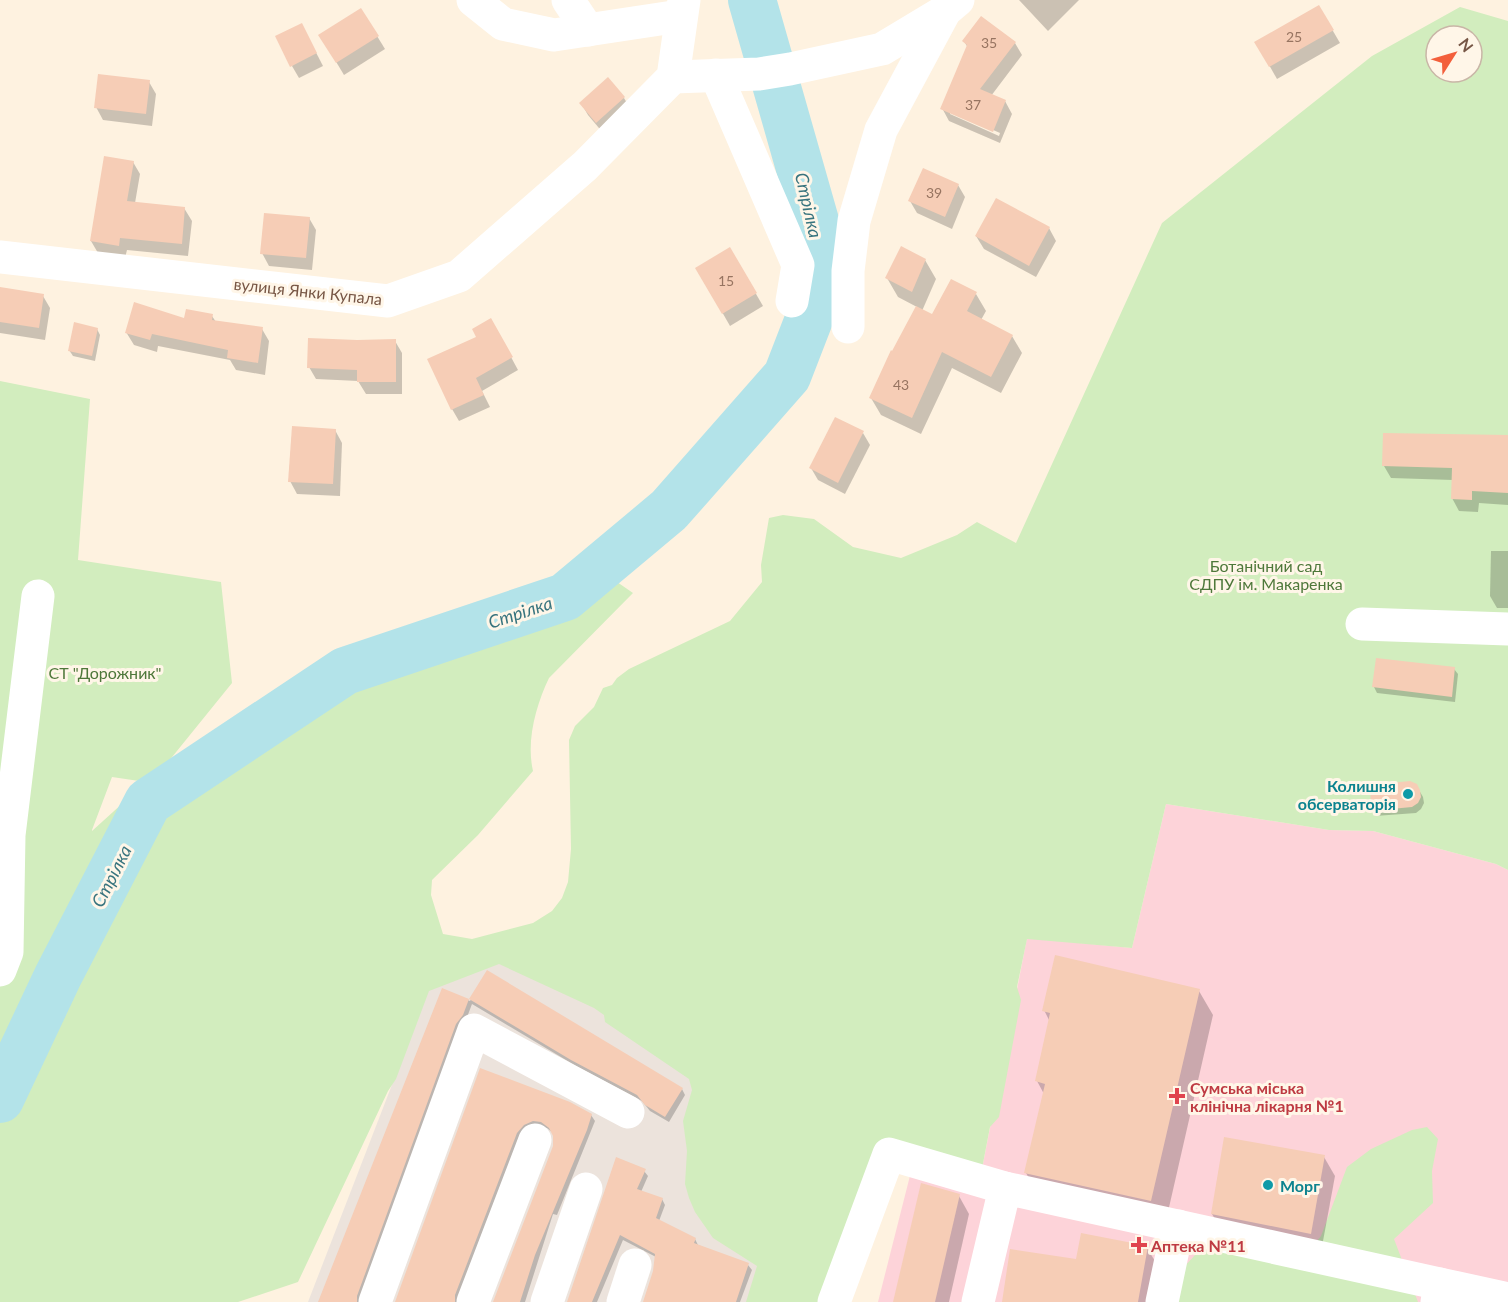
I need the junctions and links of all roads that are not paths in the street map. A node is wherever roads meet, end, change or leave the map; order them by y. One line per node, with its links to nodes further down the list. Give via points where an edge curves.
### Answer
1 (473, 0): 5 (street, via 503,24 554,35)
2 (568, 0): 5 (street)
3 (951, 5): 6 (street, via 882,49 774,71); 10 (street, via 881,130 854,221 848,271)
4 (682, 8): 5 (street); 7 (street)
5 (588, 30)
6 (716, 75): 7 (street); 9 (street, via 798,265)
7 (673, 77): 8 (street, вулиця Янки Купала, via 585,166 459,276 388,301)
8 (0, 257)
9 (792, 301)
10 (848, 327)
11 (38, 596): 14 (street, via 9,835 7,952)
12 (1362, 624): 13 (street)
13 (1508, 629)
14 (0, 970)
15 (628, 1112): 23 (street, via 474,1030)
16 (535, 1140): 24 (street)
17 (1005, 1188): 19 (street); 27 (street, via 890,1154); 28 (street)
18 (586, 1189): 25 (street)
19 (1178, 1226): 21 (street); 29 (street)
20 (635, 1265): 26 (street)
21 (1438, 1293): 22 (street)
22 (1508, 1299)
23 (375, 1302)
24 (473, 1302)
25 (547, 1302)
26 (623, 1302)
27 (834, 1302)
28 (978, 1302)
29 (1162, 1302)

